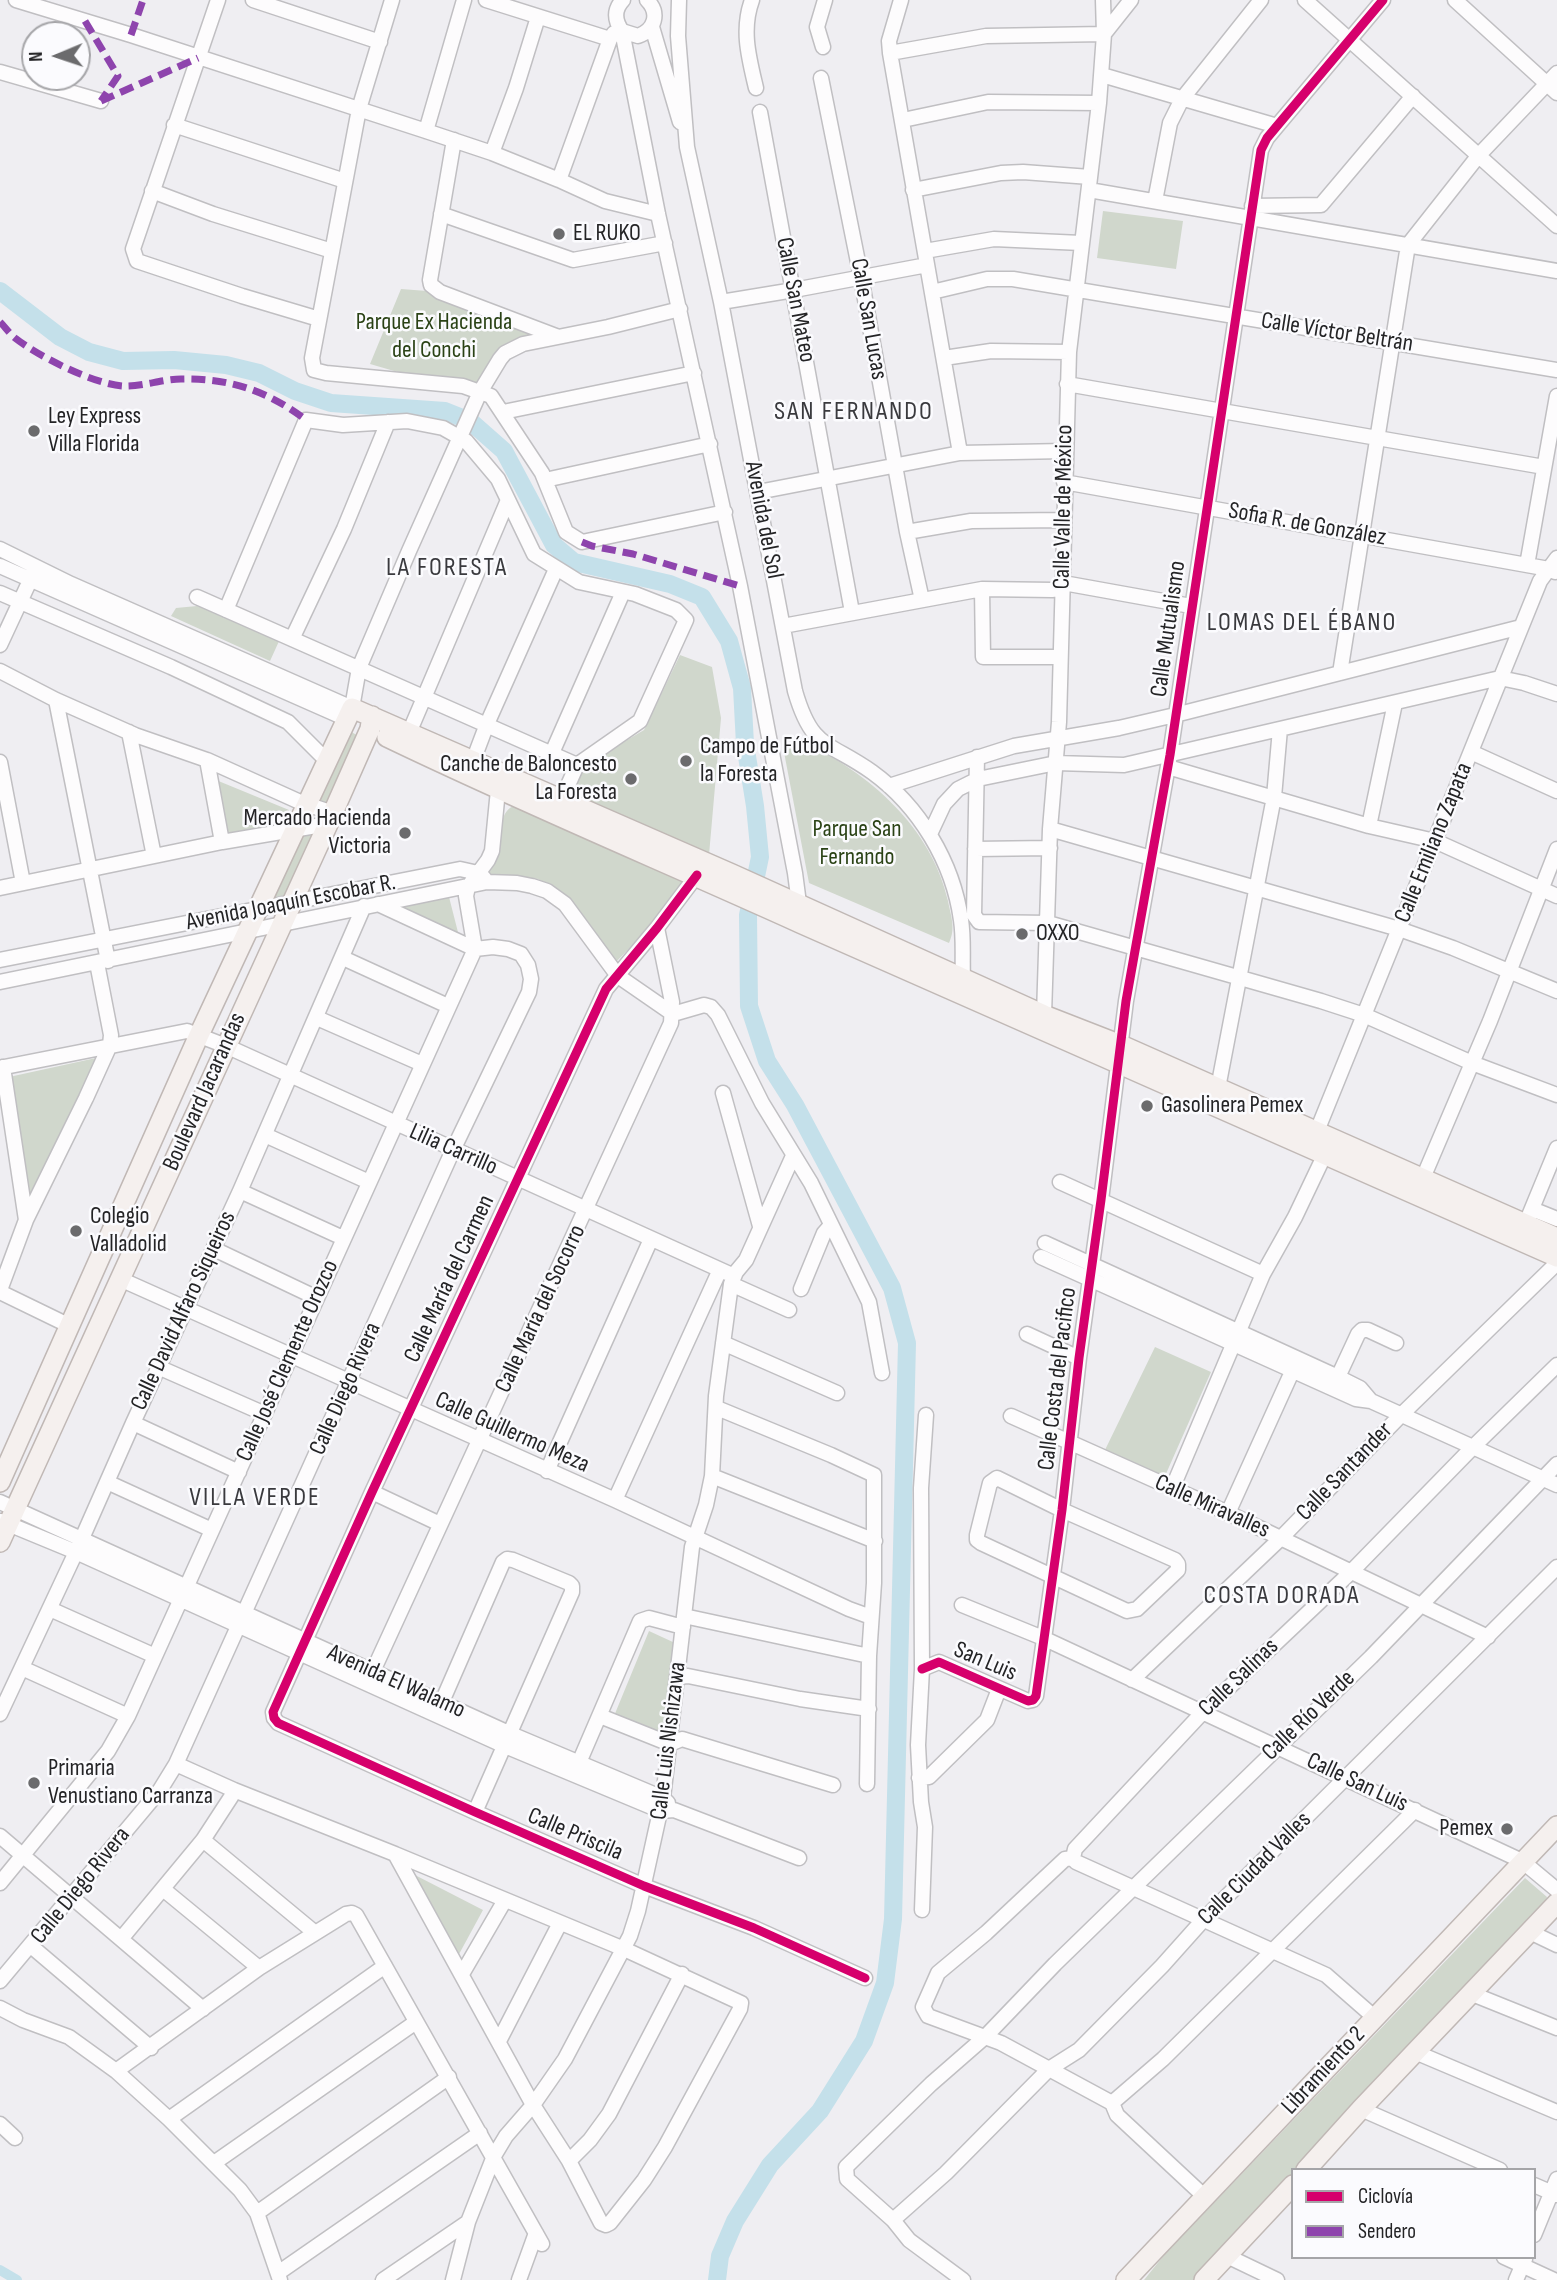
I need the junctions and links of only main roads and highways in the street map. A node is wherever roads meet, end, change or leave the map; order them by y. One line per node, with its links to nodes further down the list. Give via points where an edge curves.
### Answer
1 (371, 723): 2 (main road, via 409,733 473,761); 2 (main road, via 498,790 697,876); 7 (main road, Boulevard Jacarandas, via 349,714 199,1035); 8 (main road, Boulevard Jacarandas, via 120,1279)
2 (728, 882): 3 (main road)
3 (800, 914): 4 (main road); 4 (main road, via 963,978)
4 (1119, 1053): 5 (main road, via 1218,1088 1423,1178 1529,1216); 6 (main road, via 1325,1154)
5 (1557, 1238)
6 (1557, 1257)
7 (0, 1482)
8 (5, 1520)
9 (1557, 1826): 13 (main road, Libramiento 2)
10 (1557, 1903): 11 (main road)
11 (1309, 2168)
12 (1291, 2187): 14 (main road)
13 (1126, 2280)
14 (1205, 2280)

